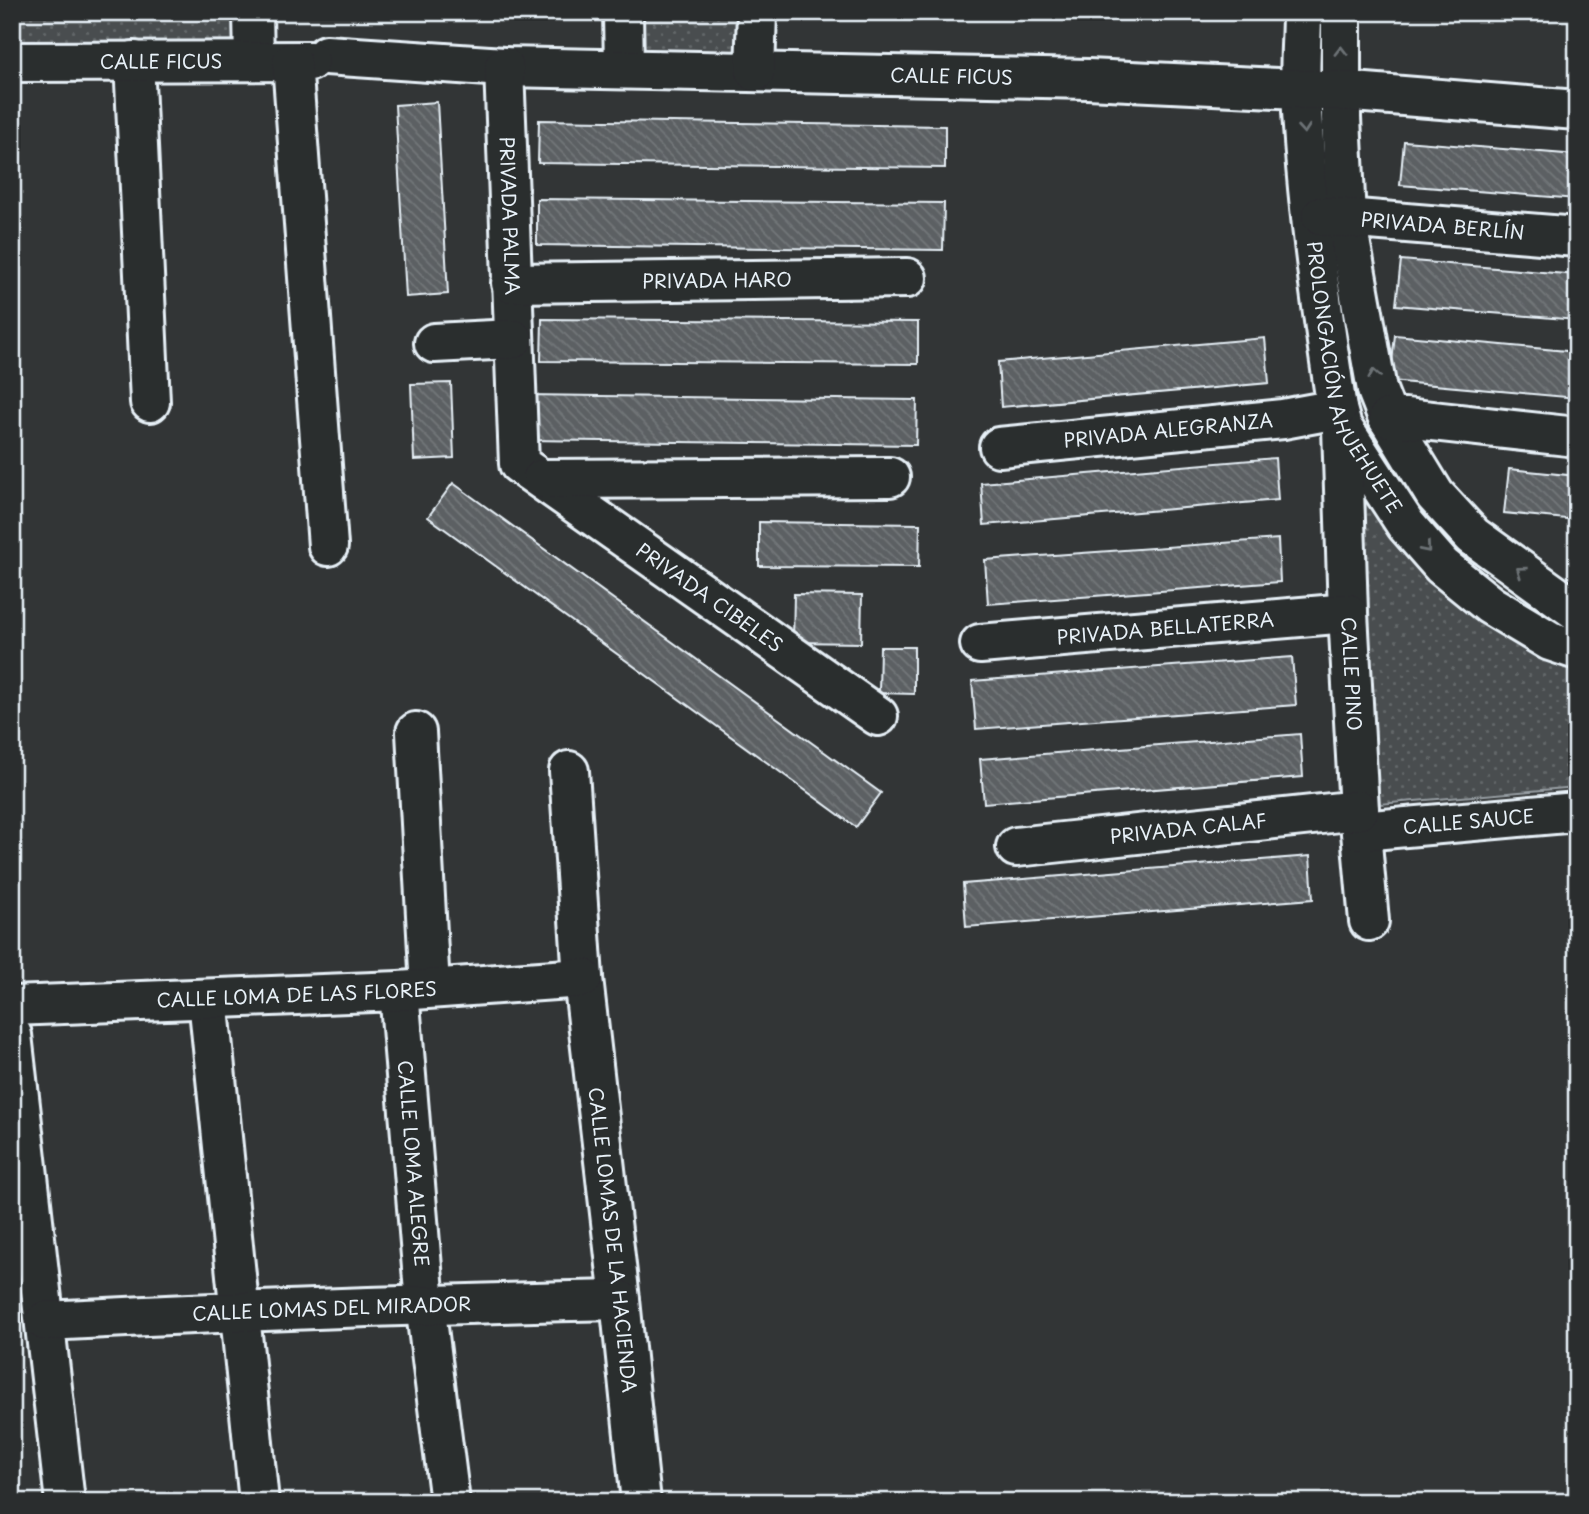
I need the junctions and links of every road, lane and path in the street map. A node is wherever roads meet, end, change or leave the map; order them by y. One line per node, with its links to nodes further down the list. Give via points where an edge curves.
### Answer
1 (253, 12): 8 (street)
2 (624, 12): 11 (street)
3 (757, 12): 12 (street)
4 (1302, 12): 13 (street, PROLONGACIÓN AHUEHUETE)
5 (1341, 12): 14 (street, PROLONGACIÓN AHUEHUETE, one-way to 5)
6 (310, 59): 8 (street, CALLE FICUS); 10 (street, CALLE FICUS); 29 (street, via 293,89)
7 (134, 61): 8 (street, CALLE FICUS); 9 (street, CALLE FICUS); 22 (street)
8 (254, 61)
9 (12, 62)
10 (504, 66): 11 (street, CALLE FICUS); 19 (street, PRIVADA PALMA)
11 (624, 69): 12 (street, CALLE FICUS)
12 (755, 72): 13 (street, CALLE FICUS, via 1088,79)
13 (1300, 90): 14 (street, CALLE FICUS); 16 (street, PROLONGACIÓN AHUEHUETE, one-way to 16)
14 (1341, 91): 15 (street, CALLE FICUS); 16 (street, PROLONGACIÓN AHUEHUETE)
15 (1577, 110)
16 (1329, 217): 17 (street, PRIVADA BERLÍN); 23 (street, PROLONGACIÓN AHUEHUETE, via 1318,290); 24 (street, PROLONGACIÓN AHUEHUETE, one-way to 16, via 1377,390)
17 (1577, 236)
18 (908, 278): 19 (street, PRIVADA HARO)
19 (519, 283): 21 (street, PRIVADA PALMA)
20 (434, 344): 21 (street)
21 (513, 352): 28 (street, PRIVADA CIBELES, via 519,464)
22 (150, 402)
23 (1339, 418): 26 (street, PRIVADA ALEGRANZA, via 1283,419); 31 (street, CALLE PINO); 33 (street, PROLONGACIÓN AHUEHUETE, one-way to 33, via 1406,525 1442,566 1490,605 1550,641)
24 (1396, 418): 25 (street); 30 (street, PROLONGACIÓN AHUEHUETE, one-way to 24, via 1474,536 1435,495)
25 (1577, 437)
26 (999, 447)
27 (890, 477): 28 (street)
28 (542, 479): 34 (street, PRIVADA CIBELES)
29 (328, 545)
30 (1577, 611)
31 (1348, 613): 32 (street, PRIVADA BELLATERRA); 38 (street, CALLE PINO)
32 (980, 644)
33 (1577, 650)
34 (878, 716)
35 (416, 732): 42 (street, CALLE LOMA ALEGRE)
36 (569, 771): 41 (street)
37 (1577, 812): 38 (street, CALLE SAUCE)
38 (1360, 821): 39 (street, PRIVADA CALAF); 40 (street, CALLE PINO)
39 (1016, 847)
40 (1369, 921)
41 (583, 978): 42 (street, CALLE LOMA DE LAS FLORES); 46 (street, CALLE LOMAS DE LA HACIENDA)
42 (415, 989): 43 (street, CALLE LOMA DE LAS FLORES); 47 (street, CALLE LOMA ALEGRE)
43 (208, 999): 44 (street, CALLE LOMA DE LAS FLORES); 48 (street)
44 (12, 1006)
45 (12, 1035): 49 (street)
46 (620, 1300): 47 (street, CALLE LOMAS DEL MIRADOR); 53 (street, CALLE LOMAS DE LA HACIENDA)
47 (425, 1304): 48 (street, CALLE LOMAS DEL MIRADOR); 52 (street, CALLE LOMA ALEGRE)
48 (240, 1311): 49 (street, CALLE LOMAS DEL MIRADOR); 51 (street)
49 (45, 1321): 50 (street)
50 (65, 1502)
51 (259, 1502)
52 (450, 1502)
53 (641, 1502)

